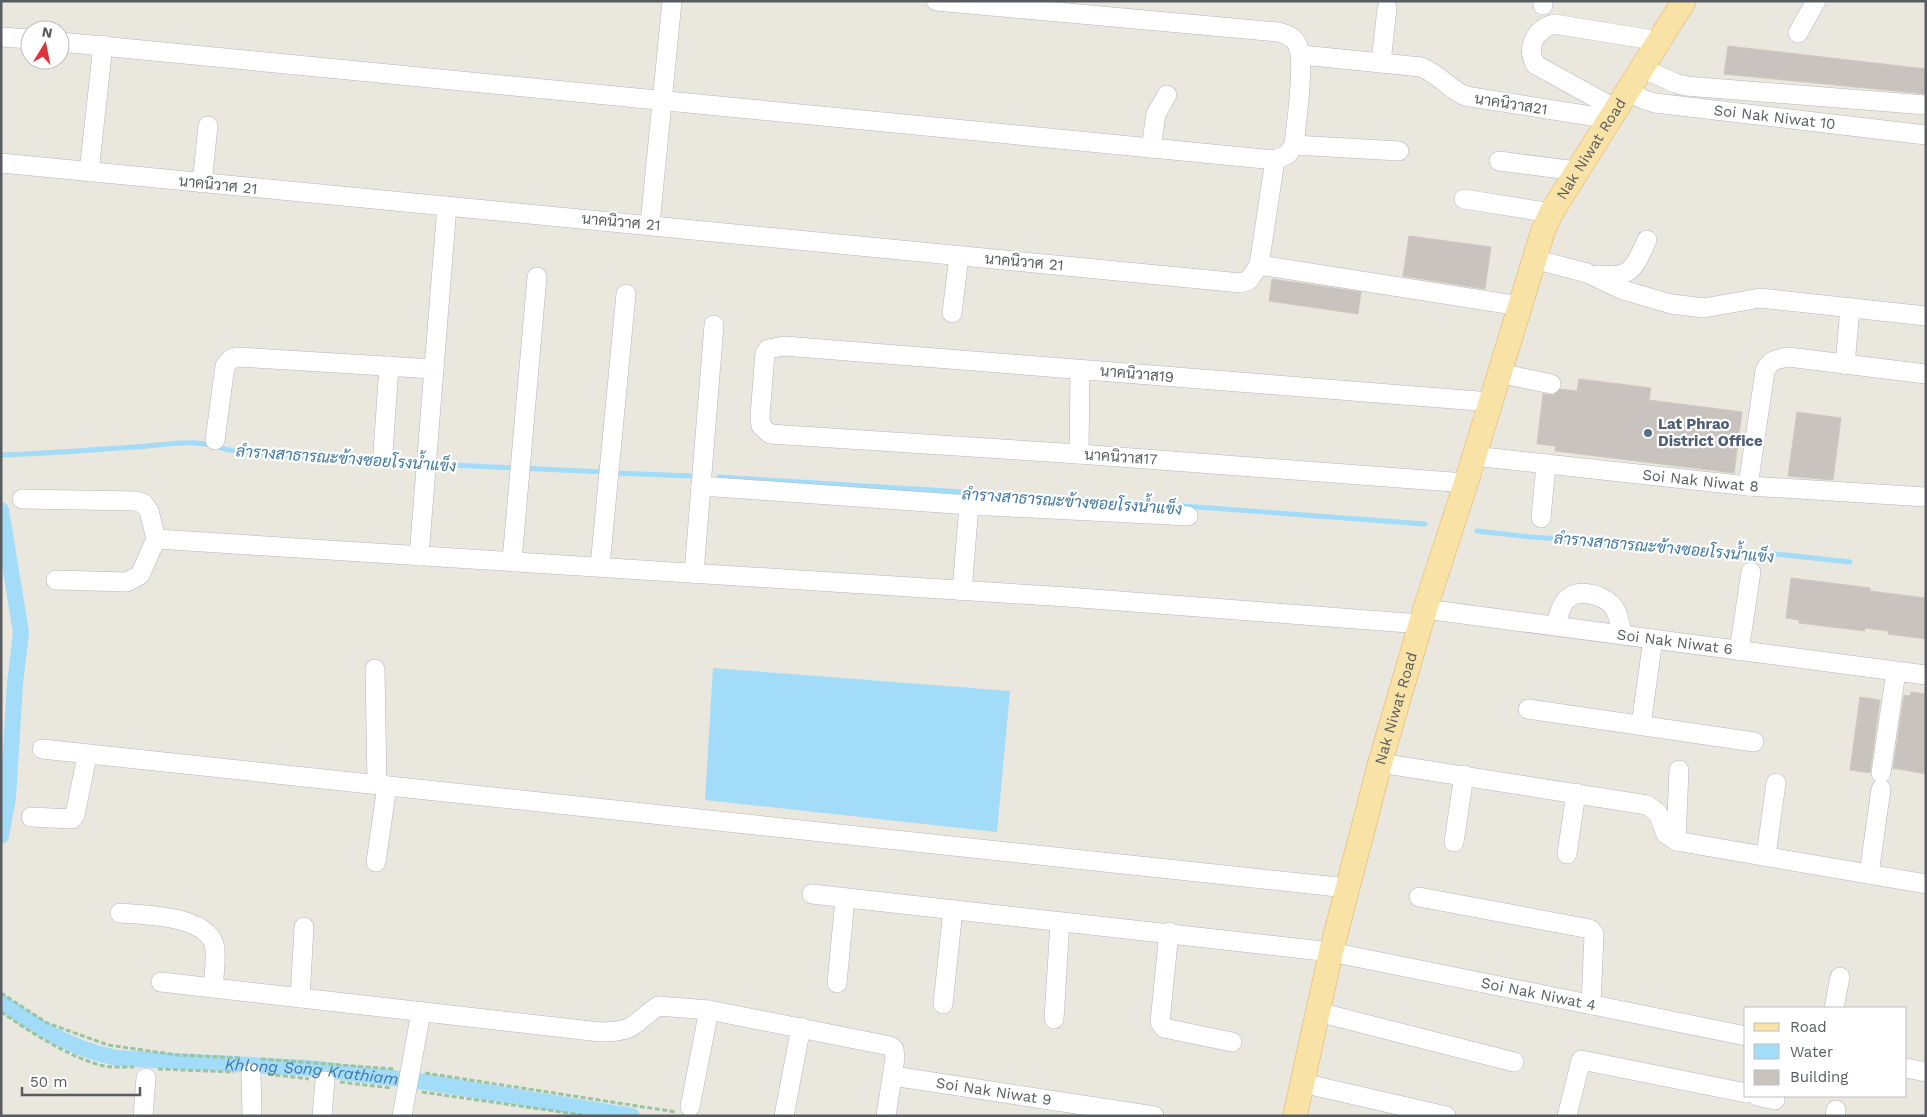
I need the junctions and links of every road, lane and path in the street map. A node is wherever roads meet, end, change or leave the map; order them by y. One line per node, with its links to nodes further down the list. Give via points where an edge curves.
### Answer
1 (672, 1): 16 (street)
2 (936, 1): 12 (street, via 1278,32 1296,41)
3 (1684, 1): 9 (main road, Nak Niwat Road)
4 (1816, 1): 6 (street)
5 (1387, 8): 13 (street)
6 (1798, 34)
7 (1, 37): 8 (street)
8 (20, 38)
9 (1659, 41): 14 (main road, Nak Niwat Road); 18 (street, via 1554,24 1541,30 1530,50 1536,66)
10 (70, 43): 11 (street)
11 (102, 45): 16 (street); 28 (street)
12 (1302, 55): 13 (street, นาคนิวาส21); 21 (street)
13 (1381, 63): 18 (street, นาคนิวาส21, via 1421,67 1455,91 1475,99)
14 (1642, 68): 17 (street, via 1686,86); 18 (main road, Nak Niwat Road)
15 (1168, 95): 22 (street, via 1156,114)
16 (661, 101): 22 (street); 33 (street)
17 (1926, 105)
18 (1618, 106): 20 (street, Soi Nak Niwat 10, via 1645,100); 27 (main road, Nak Niwat Road)
19 (208, 126): 29 (street)
20 (1926, 135)
21 (1294, 144): 23 (street); 24 (street, via 1288,154)
22 (1151, 148): 24 (street)
23 (1400, 151)
24 (1275, 160): 37 (street)
25 (1499, 161): 27 (street)
26 (1, 163): 28 (street, นาคนิวาศ 21)
27 (1577, 171): 32 (main road, Nak Niwat Road)
28 (89, 172): 29 (street, นาคนิวาศ 21)
29 (202, 183): 31 (street, นาคนิวาศ 21)
30 (1464, 199): 32 (street)
31 (447, 206): 33 (street, นาคนิวาศ 21); 48 (street)
32 (1551, 213): 36 (main road, Nak Niwat Road)
33 (650, 224): 35 (street, นาคนิวาศ 21)
34 (1648, 240): 38 (street, via 1630,272 1615,276)
35 (959, 256): 37 (street, นาคนิวาศ 21, via 1241,283 1248,280); 43 (street)
36 (1534, 259): 38 (street); 41 (main road, Nak Niwat Road)
37 (1259, 266): 41 (street)
38 (1587, 273): 42 (street, via 1623,290 1671,304 1704,308 1760,298)
39 (537, 277): 70 (street)
40 (626, 294): 71 (street)
41 (1520, 306): 50 (main road, Nak Niwat Road)
42 (1850, 308): 44 (street); 46 (street)
43 (952, 313)
44 (1926, 316)
45 (714, 325): 61 (street)
46 (1845, 365): 51 (street); 62 (street, via 1788,357 1768,364)
47 (389, 366): 48 (street); 55 (street, via 231,359 224,371); 56 (street)
48 (434, 368): 69 (street)
49 (1080, 370): 53 (street, นาคนิวาส19); 54 (street, นาคนิวาส19, via 784,346 768,349 765,353 760,416 765,431); 57 (street)
50 (1500, 373): 52 (street); 53 (main road, Nak Niwat Road)
51 (1926, 374)
52 (1551, 384)
53 (1491, 402): 58 (main road, Nak Niwat Road)
54 (776, 434): 57 (street, นาคนิวาส17)
55 (215, 440)
56 (383, 452)
57 (1079, 454): 60 (street, นาคนิวาส17)
58 (1474, 456): 59 (street, Soi Nak Niwat 8); 60 (main road, Nak Niwat Road)
59 (1546, 464): 62 (street, Soi Nak Niwat 8); 67 (street)
60 (1466, 483): 76 (main road, Nak Niwat Road)
61 (701, 486): 65 (street); 72 (street)
62 (1748, 486): 63 (street, Soi Nak Niwat 8)
63 (1926, 497)
64 (22, 499): 68 (street, via 136,501 149,511)
65 (969, 505): 66 (street); 75 (street)
66 (1188, 516)
67 (1541, 518)
68 (156, 539): 69 (street, Soi Nak Niwat 6); 74 (street, via 140,575 127,582)
69 (419, 556): 70 (street, Soi Nak Niwat 6)
70 (512, 561): 71 (street, Soi Nak Niwat 6)
71 (600, 566): 72 (street, Soi Nak Niwat 6)
72 (694, 572): 75 (street, Soi Nak Niwat 6)
73 (1751, 572): 80 (street)
74 (56, 580)
75 (962, 591): 76 (street, Soi Nak Niwat 6)
76 (1423, 617): 77 (street, Soi Nak Niwat 6); 89 (main road, Nak Niwat Road)
77 (1556, 625): 78 (street, Soi Nak Niwat 6); 78 (street, via 1567,599 1578,594 1594,595 1612,606)
78 (1622, 634): 79 (street, Soi Nak Niwat 6)
79 (1654, 639): 80 (street, Soi Nak Niwat 6); 85 (street)
80 (1739, 651): 82 (street, Soi Nak Niwat 6)
81 (375, 669): 93 (street)
82 (1896, 672): 83 (street, Soi Nak Niwat 6); 101 (street)
83 (1926, 675)
84 (1528, 709): 85 (street)
85 (1641, 725): 86 (street)
86 (1754, 742)
87 (42, 749): 88 (street)
88 (87, 756): 93 (street); 95 (street, via 72,819)
89 (1380, 763): 91 (street); 103 (main road, Nak Niwat Road)
90 (1679, 770): 96 (street)
91 (1464, 775): 94 (street); 97 (street)
92 (1776, 783): 99 (street)
93 (382, 785): 100 (street); 103 (street)
94 (1576, 793): 96 (street, via 1647,805 1658,813 1666,834); 98 (street)
95 (31, 817)
96 (1676, 841): 99 (street)
97 (1454, 842)
98 (1567, 854)
99 (1766, 856): 101 (street)
100 (376, 862)
101 (1869, 874): 102 (street)
102 (1926, 884)
103 (1347, 888): 112 (main road, Nak Niwat Road)
104 (812, 894): 106 (street, Soi Nak Niwat 4)
105 (1419, 897): 120 (street, via 1590,928 1594,934)
106 (845, 899): 107 (street, Soi Nak Niwat 4); 115 (street)
107 (953, 910): 109 (street, Soi Nak Niwat 4); 119 (street)
108 (120, 913): 116 (street, via 178,918 203,930 215,947)
109 (1060, 922): 111 (street, Soi Nak Niwat 4); 126 (street)
110 (304, 927): 118 (street)
111 (1168, 932): 112 (street, Soi Nak Niwat 4); 129 (street, via 1160,1022 1164,1028)
112 (1331, 952): 120 (street, Soi Nak Niwat 4); 125 (main road, Nak Niwat Road)
113 (1840, 977): 121 (street)
114 (161, 982): 116 (street)
115 (837, 983)
116 (214, 988): 118 (street)
117 (1, 993): 131 (path, via 47,1023 108,1045)
118 (300, 998): 124 (street)
119 (943, 1004)
120 (1591, 1005): 128 (street, Soi Nak Niwat 4)
121 (1834, 1007)
122 (709, 1010): 124 (street, via 658,1006 638,1024 623,1032); 127 (street); 140 (street)
123 (1, 1012): 133 (path, via 35,1034 81,1057 101,1065)
124 (421, 1012): 137 (street)
125 (1318, 1012): 130 (street); 138 (main road, Nak Niwat Road)
126 (1054, 1019)
127 (801, 1028): 135 (street, via 890,1046 894,1049 895,1058); 146 (street)
128 (1744, 1036)
129 (1232, 1042)
130 (1514, 1062)
131 (252, 1063): 133 (path); 136 (path); 137 (path); 142 (street)
132 (1907, 1068): 134 (street)
133 (147, 1072): 141 (street)
134 (1926, 1072)
135 (893, 1076): 147 (street); 148 (street, Soi Nak Niwat 9)
136 (325, 1080): 137 (path); 143 (street)
137 (408, 1080): 140 (path); 144 (street); 145 (path)
138 (1302, 1083): 149 (main road, Nak Niwat Road); 150 (street)
139 (1744, 1093): 151 (street, via 1581,1060)
140 (685, 1110)
141 (143, 1116)
142 (252, 1116)
143 (322, 1116)
144 (402, 1116)
145 (589, 1116)
146 (784, 1116)
147 (886, 1116)
148 (1154, 1116)
149 (1295, 1116)
150 (1446, 1116)
151 (1567, 1116)

